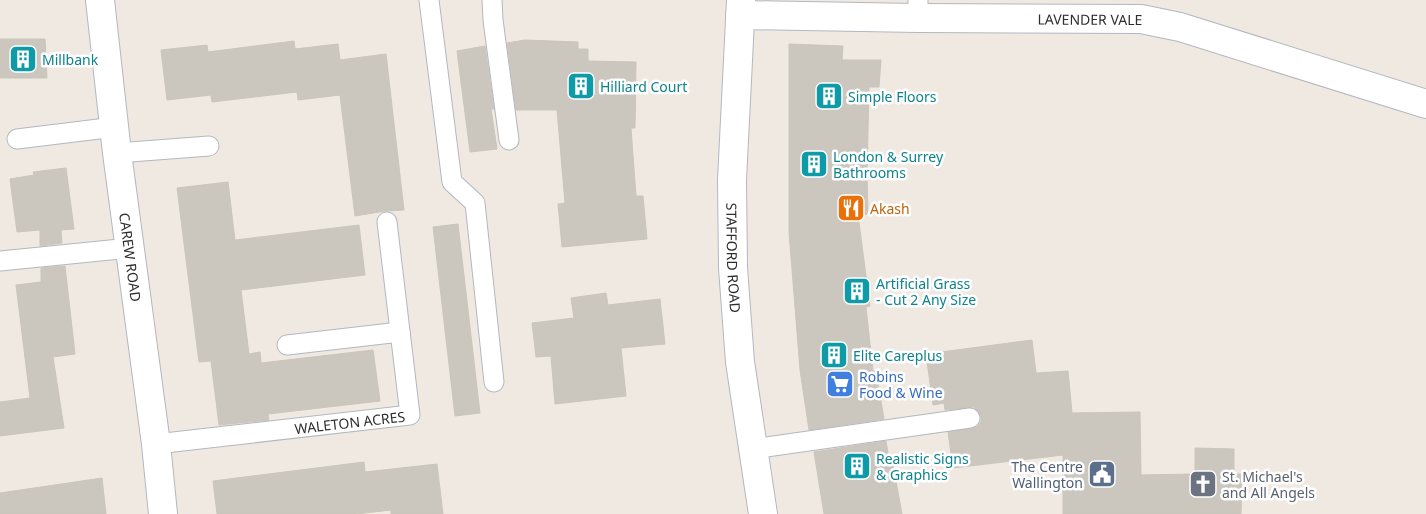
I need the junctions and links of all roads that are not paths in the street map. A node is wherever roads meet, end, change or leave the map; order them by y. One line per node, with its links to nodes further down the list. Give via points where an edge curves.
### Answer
1 (100, 0): 8 (street, CAREW ROAD)
2 (429, 0): 16 (lane, via 452,182 475,203)
3 (492, 0): 9 (lane)
4 (741, 7): 5 (street, LAVENDER VALE); 19 (street, STAFFORD ROAD, via 732,180 733,268 740,362)
5 (918, 9): 6 (street, LAVENDER VALE, via 1161,22)
6 (1426, 104)
7 (17, 139): 8 (lane)
8 (116, 140): 10 (lane); 12 (street, CAREW ROAD)
9 (510, 140)
10 (209, 146)
11 (387, 222): 14 (lane, WALETON ACRES)
12 (130, 248): 13 (lane); 18 (street, CAREW ROAD)
13 (0, 261)
14 (400, 332): 15 (lane); 18 (lane, WALETON ACRES, via 410,415)
15 (287, 345)
16 (494, 382)
17 (970, 418): 19 (lane)
18 (156, 444): 20 (street, CAREW ROAD)
19 (752, 449): 21 (street, STAFFORD ROAD)
20 (163, 514)
21 (763, 514)

